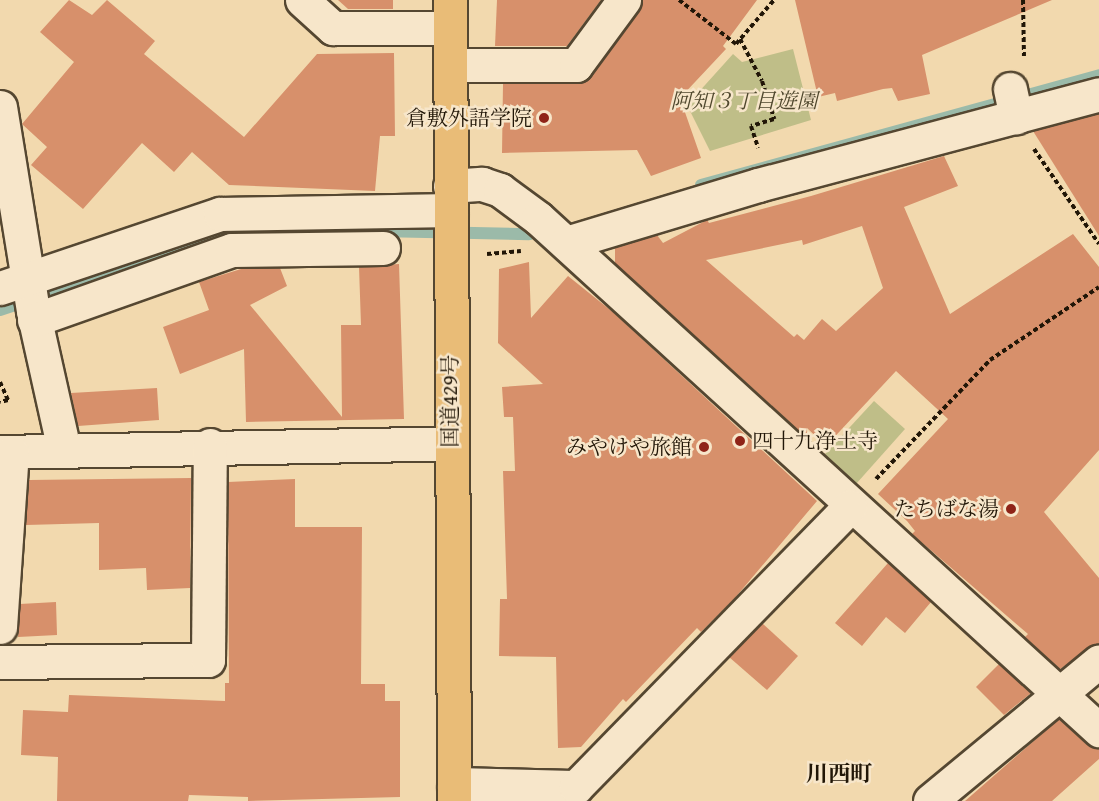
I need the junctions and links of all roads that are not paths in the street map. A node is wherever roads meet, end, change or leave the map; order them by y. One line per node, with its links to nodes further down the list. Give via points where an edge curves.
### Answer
1 (302, 0): 3 (street, via 333,28)
2 (624, 0): 4 (street, via 576,65)
3 (450, 14): 4 (highway, 国道429号)
4 (450, 65): 7 (highway, 国道429号)
5 (1099, 94): 8 (street, via 1015,95 758,185)
6 (0, 107): 10 (street)
7 (451, 215): 8 (street, via 482,184 500,190); 10 (street, via 220,214); 11 (highway, 国道429号)
8 (555, 233): 15 (street)
9 (383, 248): 10 (street, via 232,250)
10 (25, 298): 13 (street)
11 (449, 443): 12 (street); 21 (highway, 国道429号)
12 (210, 445): 13 (street); 17 (street, via 208,660)
13 (64, 450): 14 (street)
14 (6, 452): 16 (street)
15 (850, 506): 19 (street); 22 (street)
16 (0, 627)
17 (0, 662)
18 (1099, 662): 19 (street)
19 (1059, 694): 20 (street); 23 (street)
20 (1099, 730)
21 (454, 792): 22 (street)
22 (581, 794)
23 (930, 801)

